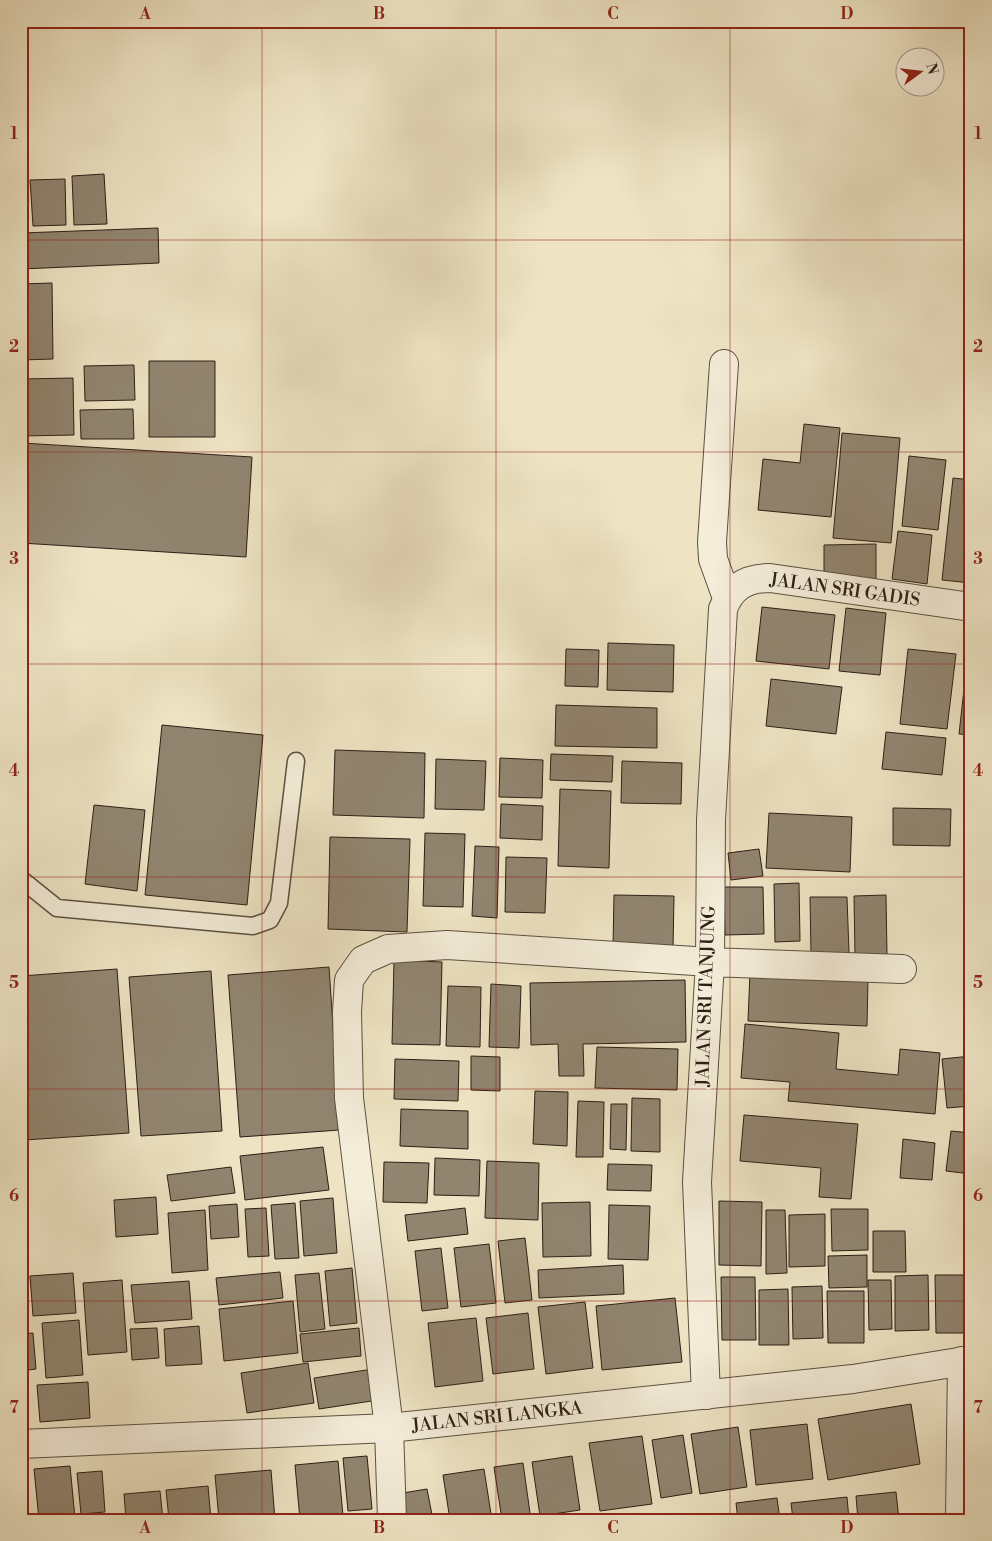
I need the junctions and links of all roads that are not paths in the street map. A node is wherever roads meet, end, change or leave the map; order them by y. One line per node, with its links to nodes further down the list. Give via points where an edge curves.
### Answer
1 (724, 364): 2 (street, via 712,542)
2 (727, 598): 3 (street, JALAN SRI GADIS, via 740,584 770,578); 6 (street, JALAN SRI TANJUNG, via 720,624 711,820)
3 (971, 607)
4 (296, 761): 5 (lane, via 279,903 270,920 253,926 58,908)
5 (21, 879)
6 (710, 962): 7 (street); 9 (street, JALAN SRI TANJUNG, via 697,1182); 10 (street, via 447,945 388,949 363,960 349,980 349,1098)
7 (902, 969)
8 (967, 1360): 9 (street, JALAN SRI LANGKA, via 853,1379); 13 (street)
9 (706, 1395): 10 (street, JALAN SRI LANGKA)
10 (390, 1428): 11 (street, JALAN SRI LANGKA); 12 (street)
11 (21, 1444)
12 (392, 1520)
13 (960, 1520)

